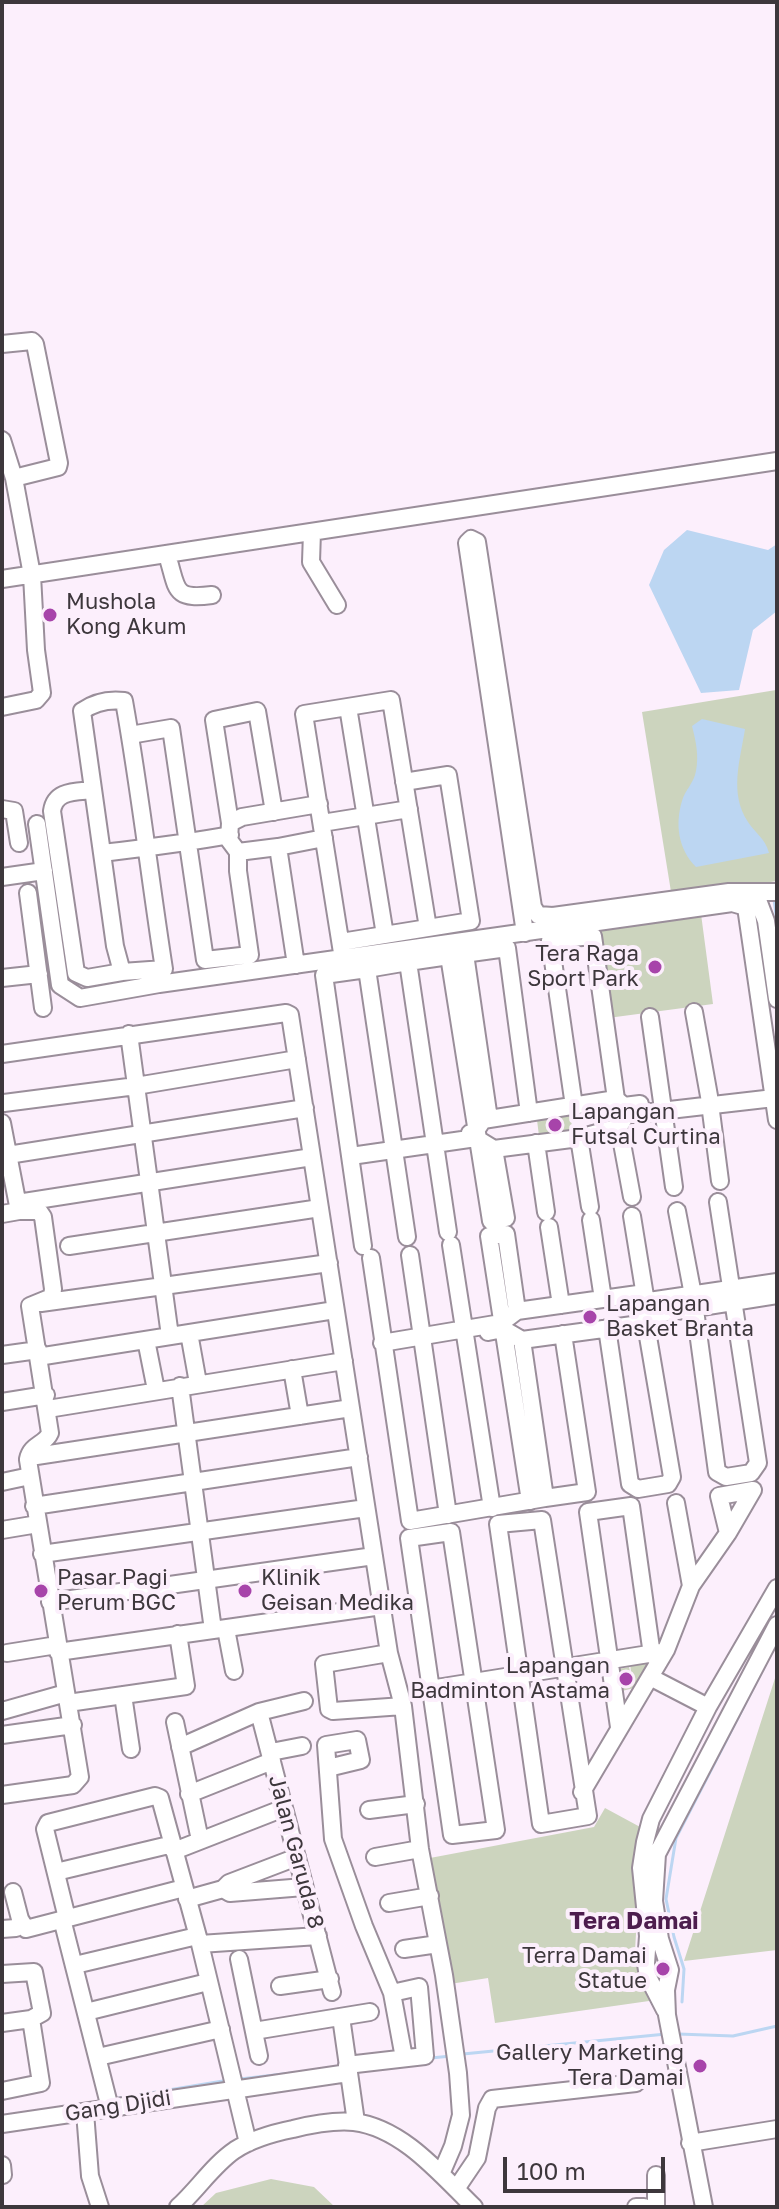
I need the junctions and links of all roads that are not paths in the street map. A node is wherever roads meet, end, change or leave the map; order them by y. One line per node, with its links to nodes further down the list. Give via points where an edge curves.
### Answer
1 (2, 344): 4 (street, via 35,344 59,463 56,468)
2 (2, 440): 4 (street)
3 (777, 461): 5 (street)
4 (9, 473): 7 (street)
5 (312, 532): 6 (street); 10 (street, via 311,562)
6 (167, 555): 7 (street); 9 (street, via 183,595)
7 (32, 575): 8 (street); 11 (street, via 42,696)
8 (2, 579)
9 (212, 595)
10 (337, 605)
11 (2, 707)
12 (348, 707): 14 (street, via 391,700); 16 (street, via 304,714); 20 (street)
13 (130, 735): 15 (street, via 124,701 92,704 82,711); 25 (street, via 171,728); 27 (street)
14 (404, 782): 18 (street); 36 (street, via 448,775 471,921)
15 (93, 790): 29 (street); 44 (street, via 59,795 52,811 76,973 87,978)
16 (319, 804): 19 (street); 23 (street)
17 (2, 809): 24 (street, via 14,811)
18 (409, 809): 20 (street); 36 (street)
19 (274, 812): 22 (street, via 242,817); 22 (street, via 257,711 214,720)
20 (366, 816): 23 (street); 38 (street)
21 (37, 824): 30 (street)
22 (230, 829): 25 (street); 28 (street, via 229,840)
23 (323, 831): 26 (street); 39 (street)
24 (19, 843)
25 (189, 843): 27 (street); 28 (street, via 205,960 250,955)
26 (278, 847): 28 (street); 42 (street)
27 (145, 848): 29 (street); 44 (street, via 164,969)
28 (238, 852)
29 (102, 853): 44 (street)
30 (44, 871): 31 (street); 42 (street, via 60,985 80,998)
31 (2, 877)
32 (777, 892): 34 (street)
33 (28, 893): 45 (street)
34 (750, 899): 35 (street, via 735,892); 37 (street); 47 (street, via 766,921); 55 (street)
35 (538, 915): 37 (street); 37 (street, via 477,542 471,539 467,543)
36 (428, 928): 38 (street)
37 (525, 933): 39 (street)
38 (385, 935): 39 (street)
39 (342, 950): 42 (street)
40 (457, 955): 41 (street); 62 (street, via 507,948); 63 (street); 67 (street)
41 (408, 962): 43 (street); 69 (street)
42 (296, 965)
43 (367, 969): 71 (street); 73 (street, via 324,975)
44 (122, 972)
45 (39, 974): 46 (street); 48 (street)
46 (2, 978)
47 (777, 999)
48 (43, 1008)
49 (694, 1012): 56 (street)
50 (650, 1017): 58 (street)
51 (129, 1034): 52 (street); 53 (street, via 286,1013); 54 (street)
52 (2, 1054)
53 (297, 1059): 54 (street); 60 (street)
54 (136, 1086): 57 (street); 66 (street)
55 (773, 1092): 56 (street); 64 (street)
56 (709, 1102): 58 (street); 76 (street)
57 (4, 1103)
58 (662, 1105): 61 (street); 78 (street)
59 (574, 1106): 61 (street); 61 (street, via 550,940 593,936); 62 (street)
60 (305, 1108): 66 (street); 74 (street)
61 (621, 1112): 68 (street); 79 (street)
62 (529, 1113): 63 (street)
63 (489, 1119): 67 (street, via 483,1120)
64 (777, 1120)
65 (2, 1125): 75 (street)
66 (143, 1135): 75 (street); 77 (street)
67 (476, 1135): 69 (street); 72 (street); 72 (street, via 491,1221 506,1218)
68 (579, 1138): 70 (street); 94 (street)
69 (434, 1141): 71 (street); 103 (street)
70 (536, 1143): 72 (street); 97 (street)
71 (394, 1146): 73 (street); 86 (street)
72 (494, 1149)
73 (350, 1152): 110 (street)
74 (312, 1157): 77 (street); 81 (street)
75 (7, 1162): 82 (street)
76 (720, 1181)
77 (150, 1182): 82 (street); 85 (street)
78 (674, 1187)
79 (632, 1197)
80 (718, 1202): 92 (street)
81 (320, 1208): 85 (street); 89 (street)
82 (15, 1209): 96 (street, via 39,1211 43,1217 53,1289 52,1297)
83 (677, 1211): 95 (street)
84 (632, 1216): 98 (street)
85 (157, 1232): 87 (street); 91 (street)
86 (407, 1237)
87 (69, 1246)
88 (410, 1255): 107 (street)
89 (329, 1263): 91 (street); 99 (street)
90 (777, 1282): 92 (street)
91 (164, 1286): 96 (street); 106 (street)
92 (734, 1295): 93 (street); 95 (street); 95 (street, via 758,1463 751,1473 726,1477 717,1472)
93 (777, 1295)
94 (603, 1299): 97 (street); 98 (street, via 638,1294)
95 (694, 1301): 98 (street)
96 (38, 1304): 111 (street, via 30,1306)
97 (561, 1305): 100 (street)
98 (648, 1308): 102 (street, via 640,1324); 102 (street, via 672,1477 668,1484 638,1489 630,1484)
99 (335, 1310): 104 (street); 113 (street)
100 (517, 1311): 101 (street); 101 (street, via 506,1234 489,1236)
101 (502, 1326): 103 (street); 109 (street); 127 (street)
102 (607, 1328): 105 (street)
103 (463, 1332): 107 (street); 131 (street)
104 (189, 1333): 106 (street); 115 (street)
105 (563, 1334): 109 (street); 127 (street, via 587,1492)
106 (170, 1336): 108 (street)
107 (421, 1339): 110 (street); 132 (street)
108 (146, 1340): 111 (street); 117 (street)
109 (522, 1340): 127 (street)
110 (382, 1346): 132 (street, via 410,1521)
111 (41, 1353): 112 (street); 119 (street)
112 (2, 1355)
113 (344, 1361): 114 (street); 120 (street)
114 (292, 1369): 115 (street); 121 (street)
115 (198, 1383): 116 (street)
116 (180, 1386): 117 (street); 122 (street)
117 (156, 1390): 119 (street)
118 (2, 1402): 119 (street)
119 (50, 1402): 124 (street, via 50,1433 33,1447)
120 (351, 1408): 121 (street); 123 (street)
121 (300, 1416): 122 (street)
122 (186, 1434): 124 (street, via 34,1455); 126 (street)
123 (359, 1457): 126 (street); 130 (street)
124 (29, 1468): 125 (street); 129 (street)
125 (2, 1482)
126 (193, 1482): 129 (street); 135 (street)
127 (538, 1500): 131 (street)
128 (676, 1503): 140 (street)
129 (34, 1506): 133 (street)
130 (366, 1508): 135 (street); 138 (street)
131 (492, 1508): 132 (street)
132 (448, 1515)
133 (38, 1524): 134 (street); 137 (street)
134 (2, 1530)
135 (200, 1531): 137 (street); 139 (street)
136 (728, 1533): 140 (street)
137 (42, 1554): 142 (street)
138 (374, 1556): 139 (street); 143 (street)
139 (207, 1580): 142 (street); 145 (street)
140 (691, 1586): 148 (street)
141 (777, 1588): 162 (street)
142 (50, 1602): 147 (street)
143 (382, 1606): 145 (street); 150 (street)
144 (776, 1628): 205 (street, via 657,1854 654,1901 670,1970)
145 (219, 1629): 146 (street); 153 (street)
146 (178, 1634): 147 (street); 158 (street, via 186,1686)
147 (58, 1649): 149 (street); 159 (street)
148 (659, 1652): 151 (street); 151 (street, via 631,1506 588,1512); 155 (street)
149 (7, 1653)
150 (389, 1653): 161 (street); 161 (street, via 324,1664 329,1709)
151 (609, 1661): 152 (street); 167 (street)
152 (564, 1667): 154 (street); 154 (street, via 542,1520 498,1524); 174 (street)
153 (234, 1671)
154 (519, 1673): 156 (street); 174 (street, via 541,1824 588,1816)
155 (650, 1677): 162 (street); 167 (street)
156 (474, 1680): 157 (street); 157 (street, via 496,1830 452,1835); 157 (street, via 451,1532 409,1538)
157 (430, 1689)
158 (123, 1695): 159 (street); 171 (street)
159 (67, 1698): 163 (street); 166 (street)
160 (304, 1701): 164 (street)
161 (403, 1706): 177 (street, via 404,1759)
162 (708, 1707): 205 (street, via 651,1819 641,1868 648,1977)
163 (2, 1711)
164 (259, 1712): 170 (street); 172 (street, Jalan Garuda 8)
165 (175, 1722): 170 (street)
166 (73, 1725): 168 (street); 176 (street, via 78,1782)
167 (619, 1727): 174 (street)
168 (2, 1735)
169 (302, 1746): 172 (street)
170 (180, 1747): 175 (street)
171 (131, 1749)
172 (271, 1757): 175 (street); 178 (street, Jalan Garuda 8)
173 (328, 1768): 202 (street, via 333,1839)
174 (582, 1792)
175 (189, 1794): 180 (street)
176 (2, 1795)
177 (416, 1804): 179 (street); 182 (street)
178 (284, 1808): 180 (street); 183 (street, Jalan Garuda 8)
179 (369, 1810)
180 (200, 1840): 181 (street)
181 (174, 1848): 185 (street); 185 (street, via 158,1797 51,1821 45,1829); 189 (street)
182 (420, 1849): 184 (street); 190 (street)
183 (297, 1857): 186 (street, Jalan Garuda 8); 187 (street)
184 (375, 1857)
185 (56, 1872): 192 (street)
186 (304, 1887): 187 (street, via 230,1893); 193 (street, Jalan Garuda 8)
187 (223, 1889): 189 (street)
188 (13, 1892): 192 (street, via 24,1928)
189 (186, 1894): 192 (street); 194 (street)
190 (430, 1896): 191 (street); 195 (street)
191 (389, 1903)
192 (65, 1919): 198 (street)
193 (318, 1936): 194 (street); 201 (street, Jalan Garuda 8, via 331,1986)
194 (198, 1940): 198 (street); 200 (street)
195 (438, 1944): 196 (street); 227 (street, via 461,2115)
196 (404, 1949)
197 (239, 1959): 210 (street)
198 (75, 1965): 203 (street)
199 (2, 1974): 207 (street, via 34,1972 42,2013)
200 (208, 1982): 203 (street); 209 (street)
201 (280, 1986)
202 (392, 1993): 211 (street, via 419,1987); 212 (street)
203 (86, 2012): 214 (street)
204 (370, 2012): 206 (street)
205 (667, 2015): 226 (street)
206 (341, 2017): 210 (street); 216 (street)
207 (31, 2019): 208 (street); 219 (street, via 41,2083)
208 (2, 2023)
209 (221, 2029): 214 (street); 218 (street)
210 (254, 2031): 213 (street)
211 (423, 2035): 212 (street); 215 (street, Gang Djidi, via 425,2056)
212 (400, 2037): 215 (street)
213 (259, 2056)
214 (98, 2057): 220 (street)
215 (404, 2058): 216 (street, Gang Djidi)
216 (347, 2069): 218 (street, Gang Djidi); 222 (street)
217 (636, 2083): 229 (street, via 492,2099 477,2158)
218 (234, 2088): 220 (street, Gang Djidi); 225 (street)
219 (2, 2091)
220 (110, 2108): 221 (street, Gang Djidi)
221 (85, 2112): 223 (street, Gang Djidi); 230 (street, via 90,2176)
222 (356, 2122): 225 (street, via 320,2122); 227 (street, via 386,2133)
223 (2, 2124)
224 (777, 2129): 226 (street)
225 (248, 2143): 231 (street, via 225,2158)
226 (690, 2143): 236 (street)
227 (441, 2174): 229 (street)
228 (656, 2175): 235 (street)
229 (456, 2189): 232 (street)
230 (100, 2207)
231 (178, 2207)
232 (474, 2207)
233 (636, 2207): 234 (street)
234 (644, 2207)
235 (656, 2207)
236 (704, 2207)

